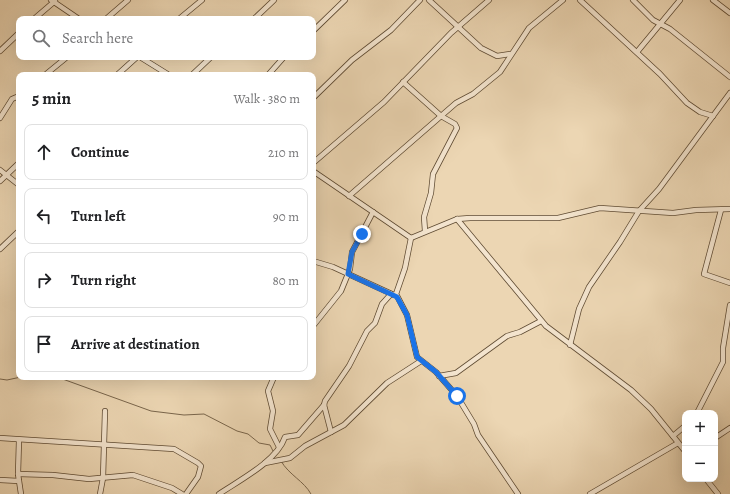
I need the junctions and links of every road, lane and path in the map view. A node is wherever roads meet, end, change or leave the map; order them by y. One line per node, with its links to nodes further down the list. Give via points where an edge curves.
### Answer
1 (128, 0): 17 (street)
2 (202, 0): 18 (street)
3 (274, 0): 19 (street)
4 (345, 0): 21 (street)
5 (420, 0): 40 (street, via 391,30 352,60)
6 (428, 0): 22 (street)
7 (489, 0): 22 (street)
8 (563, 0): 26 (street, via 533,24)
9 (580, 0): 25 (street)
10 (634, 0): 20 (street)
11 (680, 0): 20 (street)
12 (713, 0): 14 (street)
13 (54, 1): 15 (street); 16 (street)
14 (730, 13)
15 (37, 16)
16 (75, 16)
17 (109, 16)
18 (183, 16)
19 (257, 16)
20 (659, 24): 25 (street); 37 (street, via 670,29)
21 (316, 28)
22 (458, 28): 26 (street, via 479,47 495,55 500,57); 38 (street)
23 (16, 36): 24 (street)
24 (0, 51)
25 (637, 52): 43 (street, via 687,103 700,112)
26 (510, 54): 42 (street, via 500,72 473,94 456,102)
27 (64, 60): 32 (street)
28 (135, 60): 33 (street)
29 (144, 60): 34 (street)
30 (208, 60): 35 (street)
31 (281, 60): 36 (street)
32 (49, 72)
33 (121, 72)
34 (164, 72)
35 (195, 72)
36 (271, 72)
37 (730, 77)
38 (404, 82): 42 (street); 45 (street)
39 (730, 93): 43 (street)
40 (316, 95)
41 (16, 97): 44 (street, via 12,99)
42 (441, 116): 52 (street); 58 (street, via 455,124 457,129 433,174 424,217)
43 (713, 116): 55 (street, via 655,194)
44 (0, 118)
45 (316, 160)
46 (16, 166): 49 (street)
47 (0, 170): 49 (street)
48 (316, 173): 52 (street)
49 (6, 175): 50 (street); 51 (street)
50 (0, 180)
51 (16, 183)
52 (349, 196): 56 (street)
53 (721, 210): 54 (street); 55 (street, via 673,213); 64 (street, via 704,274)
54 (730, 210)
55 (639, 211): 57 (street, via 600,208 558,218 495,217); 70 (street, via 589,287 579,309)
56 (373, 212): 60 (street); 63 (street, via 352,252)
57 (457, 220): 58 (street); 68 (street)
58 (425, 231): 60 (street)
59 (16, 234): 61 (street)
60 (411, 238): 66 (street)
61 (0, 249)
62 (316, 262): 63 (street)
63 (348, 274): 65 (street); 69 (street, via 340,294)
64 (730, 283)
65 (391, 294): 66 (street); 74 (street, via 382,304 375,322 365,334)
66 (397, 297): 71 (street, via 407,315 417,357)
67 (730, 305): 75 (street, via 723,362)
68 (541, 321): 70 (street); 72 (street, via 507,336 456,373)
69 (316, 322)
70 (570, 345): 80 (street, via 631,390)
71 (422, 361): 72 (street); 79 (street, via 387,383 345,424)
72 (439, 376): 99 (street, via 457,396 478,435)
73 (273, 380): 86 (street, via 268,391 273,411 270,429)
74 (324, 406): 79 (street); 86 (street, via 298,435 285,437)
75 (699, 410)
76 (105, 411): 85 (street)
77 (682, 428): 80 (street)
78 (730, 428): 81 (street)
79 (331, 432): 88 (street, via 305,446 290,458)
80 (673, 436): 84 (street)
81 (718, 436)
82 (0, 438): 83 (street)
83 (19, 440): 85 (street, via 62,441); 89 (street)
84 (678, 443): 87 (street); 100 (street)
85 (104, 446): 90 (street); 97 (street, via 170,448 198,463 202,466 201,472)
86 (279, 447): 88 (street)
87 (682, 447)
88 (265, 463): 98 (street)
89 (18, 474): 90 (street); 92 (street)
90 (103, 478): 95 (street); 96 (street, via 133,475 168,486)
91 (0, 480): 92 (street)
92 (19, 481): 94 (street)
93 (708, 482): 101 (street)
94 (21, 494)
95 (100, 494)
96 (182, 494)
97 (186, 494)
98 (219, 494)
99 (518, 494)
100 (590, 494)
101 (718, 494)

